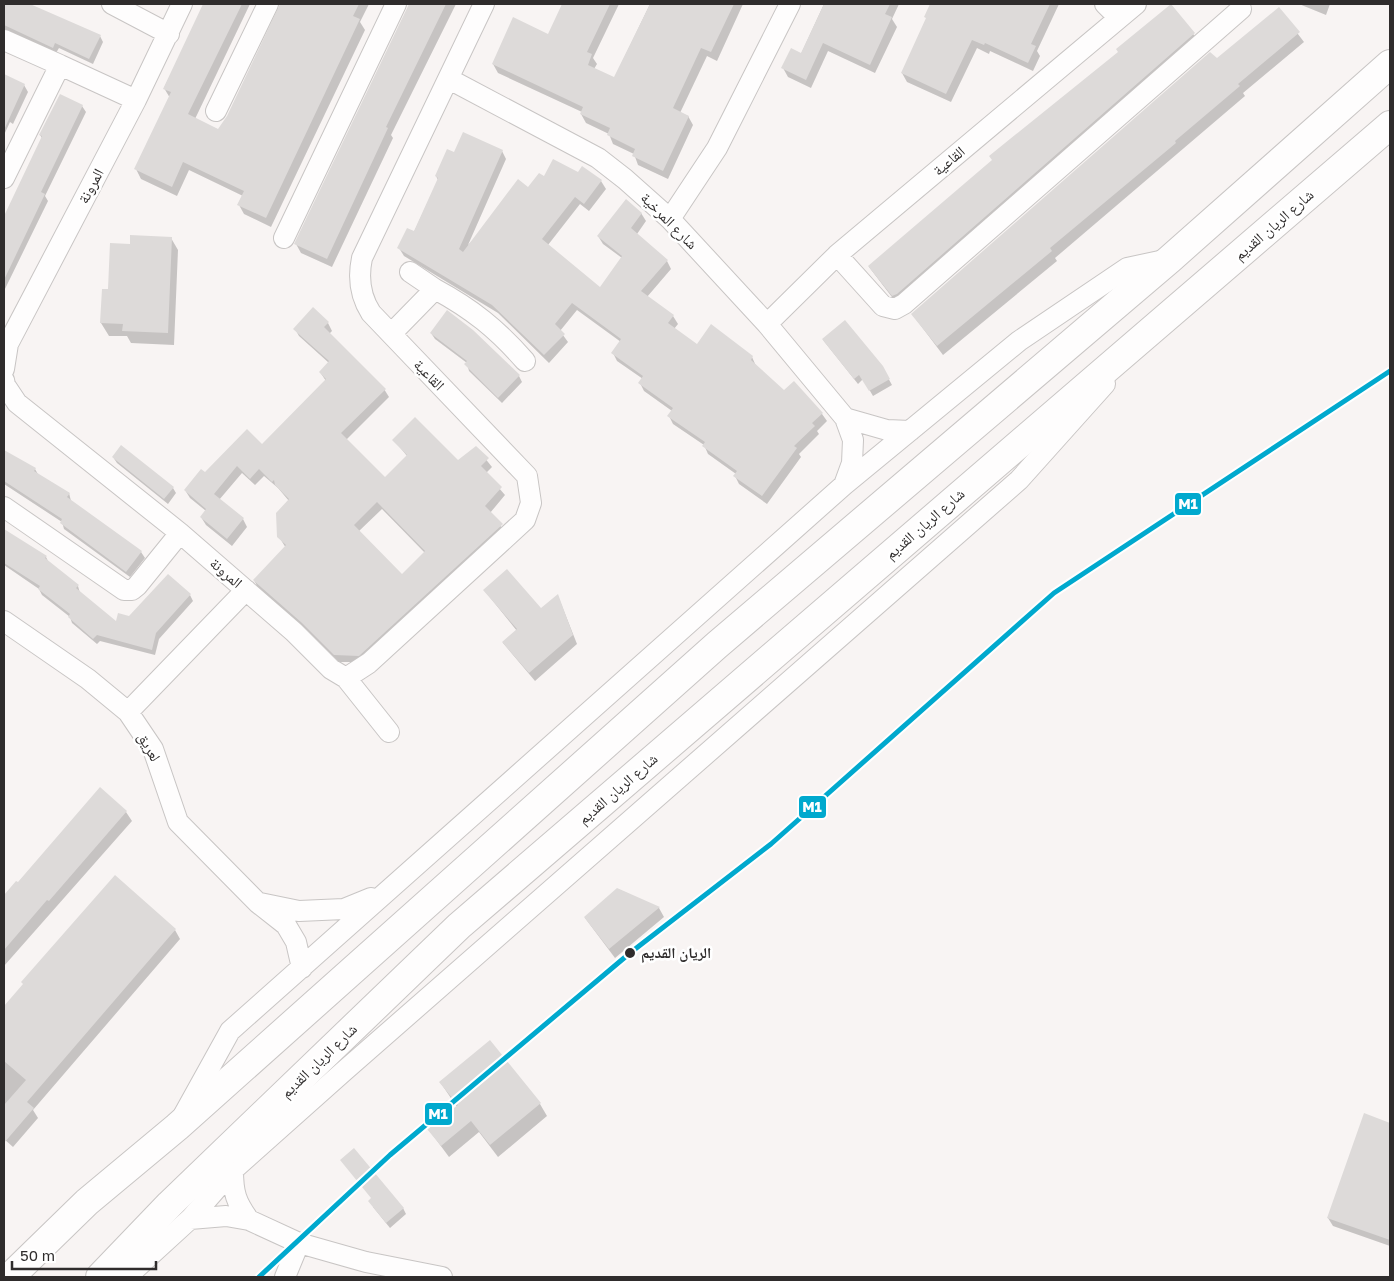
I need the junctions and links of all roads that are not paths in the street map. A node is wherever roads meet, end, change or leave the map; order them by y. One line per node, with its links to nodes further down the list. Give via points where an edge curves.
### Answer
1 (112, 4): 11 (street)
2 (182, 4): 11 (street, المرونة)
3 (268, 4): 17 (street)
4 (396, 4): 21 (street)
5 (484, 4): 15 (street, القاعية)
6 (790, 4): 20 (street, via 717,148)
7 (1105, 4): 10 (street)
8 (1136, 4): 10 (street, القاعية)
9 (1240, 9): 22 (street, via 904,304 895,309 883,306)
10 (1119, 18): 22 (street, القاعية)
11 (169, 34): 16 (street, المرونة)
12 (4, 40): 14 (street)
13 (1390, 64): 23 (highway)
14 (60, 65): 16 (street); 19 (street)
15 (449, 79): 20 (street, شارع المرخية, via 598,158); 28 (street, القاعية, via 362,258 359,277 366,306)
16 (136, 100): 30 (street, المرونة, via 8,344)
17 (216, 110)
18 (1390, 125): 27 (highway, شارع الريان القديم)
19 (4, 178)
20 (670, 219): 26 (street, شارع المرخية)
21 (284, 238)
22 (837, 255): 26 (street, القاعية)
23 (1170, 259): 33 (street, via 1128,268 1019,341); 45 (highway, via 717,645)
24 (410, 272): 25 (street)
25 (436, 289): 28 (street); 29 (street, via 478,314)
26 (767, 324): 32 (street, شارع المرخية)
27 (1158, 324): 46 (street, شارع الريان القديم, via 1019,480); 53 (highway, شارع الريان القديم, via 459,926 170,1204)
28 (391, 334): 39 (street, القاعية, via 518,465 527,476 531,503 525,520 486,558 369,663)
29 (525, 361)
30 (4, 369)
31 (4, 380): 36 (street, المرونة, via 17,403)
32 (845, 418): 33 (street, via 888,430); 34 (street, شارع المرخية, via 853,440 852,463)
33 (910, 431): 34 (street)
34 (844, 485): 42 (street)
35 (4, 507): 36 (street, via 124,590 137,586)
36 (180, 533): 37 (street, المرونة)
37 (246, 590): 39 (street, المرونة, via 331,669); 40 (street, المرونة)
38 (4, 621): 40 (street, لعريق, via 88,679)
39 (346, 678): 41 (street, المرونة)
40 (128, 712): 43 (street, لعريق, via 153,749 178,822)
41 (389, 732)
42 (384, 893): 43 (street, via 344,909 299,911); 44 (street)
43 (258, 903): 44 (street, لعريق, via 286,925 296,942)
44 (302, 968): 45 (street, via 230,1030)
45 (177, 1127): 47 (highway)
46 (233, 1170): 48 (street, شارع الريان القديم); 49 (street, via 237,1203)
47 (88, 1202): 51 (highway); 52 (highway)
48 (190, 1219): 49 (street, via 226,1216); 54 (street, شارع الريان القديم, via 132,1272)
49 (249, 1220): 50 (street)
50 (299, 1243): 55 (street); 56 (street, via 366,1262)
51 (10, 1277)
52 (33, 1277)
53 (100, 1277)
54 (122, 1277)
55 (285, 1277)
56 (442, 1277)

